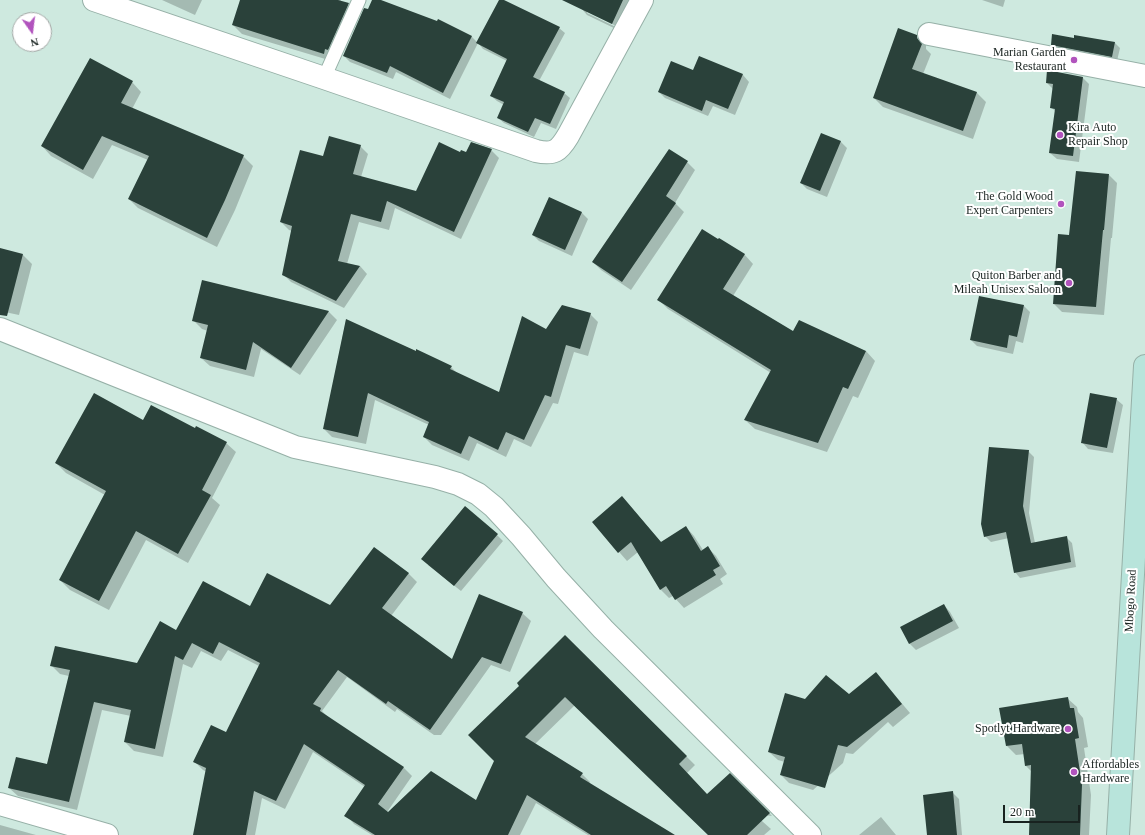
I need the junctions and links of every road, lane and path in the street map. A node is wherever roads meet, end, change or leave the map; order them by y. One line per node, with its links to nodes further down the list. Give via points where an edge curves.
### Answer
1 (94, 0): 6 (street)
2 (359, 0): 6 (lane)
3 (642, 0): 6 (street, via 568,136 554,152 536,152)
4 (928, 34): 5 (street)
5 (1145, 76)
6 (324, 78)
7 (0, 329): 11 (street, via 295,447 435,477 478,494 521,536 603,629)
8 (1145, 366): 12 (main road, Mbogo Road)
9 (0, 804): 10 (street)
10 (101, 834)
11 (810, 835)
12 (1118, 835)

